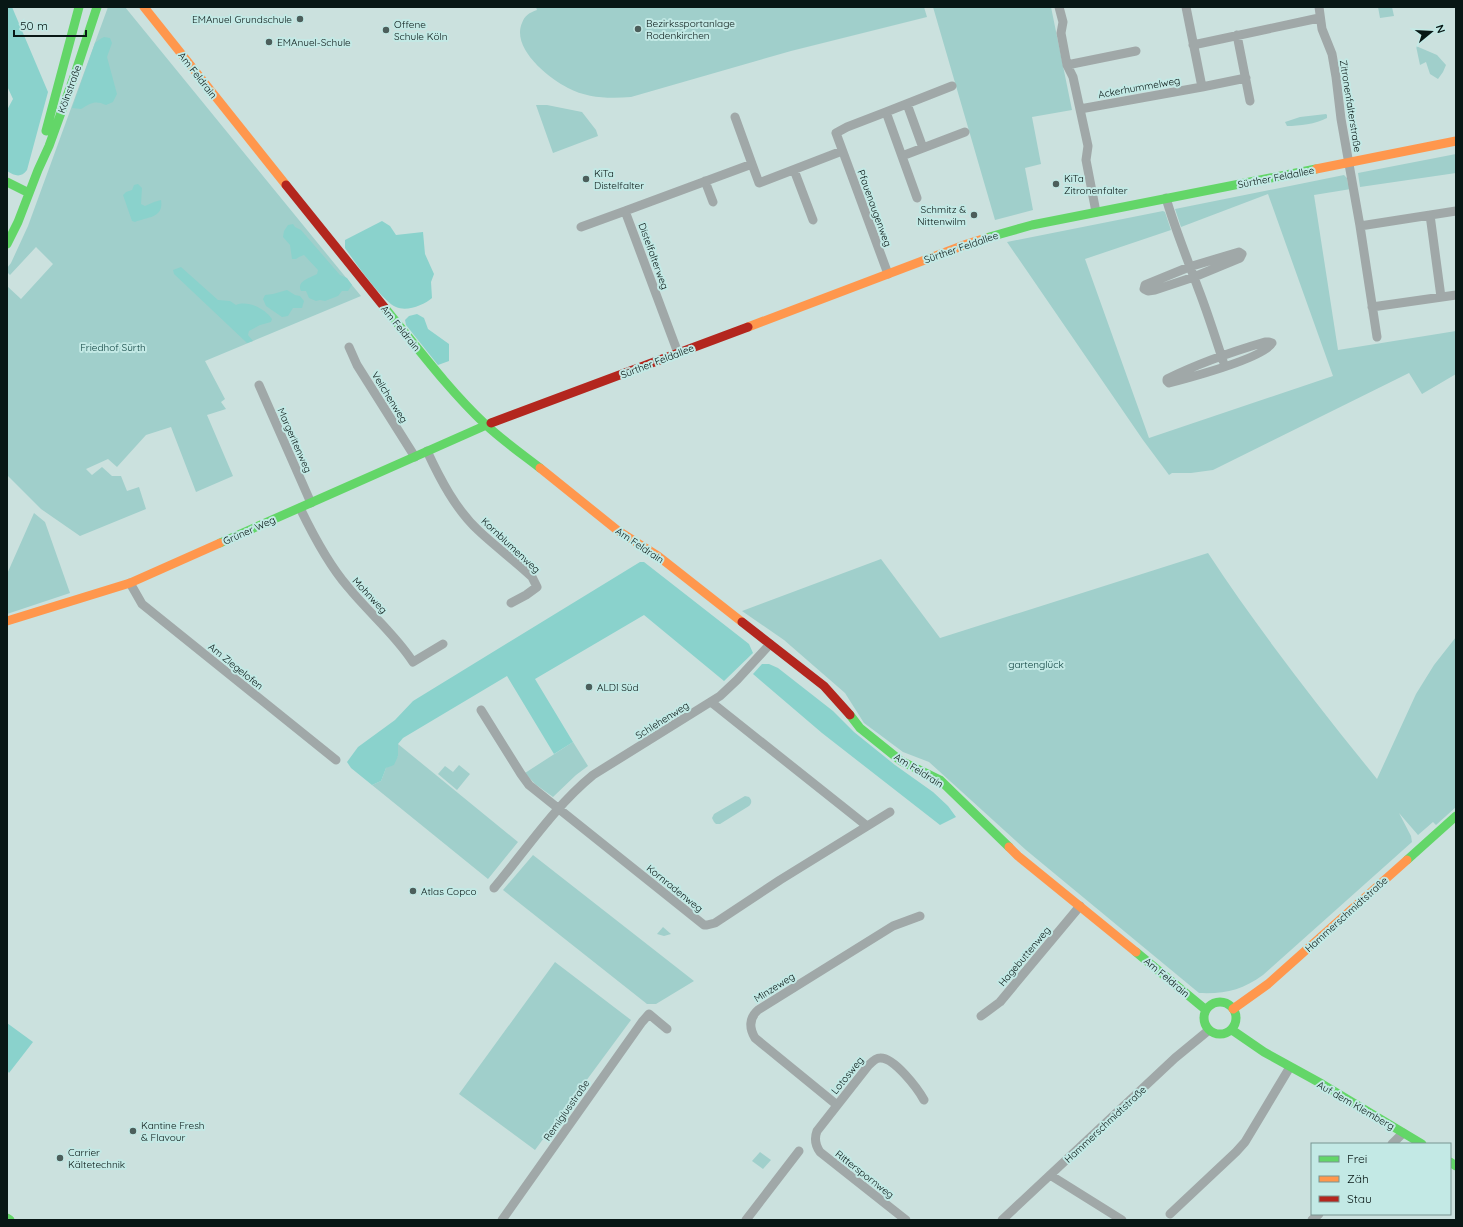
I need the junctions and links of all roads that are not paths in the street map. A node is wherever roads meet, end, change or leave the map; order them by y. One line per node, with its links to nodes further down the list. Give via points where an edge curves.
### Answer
1 (79, 7): 27 (street, Kölnstraße, via 42,143)
2 (97, 7): 27 (street, Kölnstraße, via 49,146)
3 (144, 7): 55 (street, Am Feldrain, via 439,374)
4 (1059, 7): 11 (street)
5 (1186, 7): 9 (street)
6 (1319, 7): 7 (street, Zitronenfalterstraße)
7 (1319, 18): 8 (street); 25 (street, Zitronenfalterstraße, via 1332,54)
8 (1237, 35): 9 (street); 12 (street)
9 (1193, 45): 14 (street)
10 (1136, 52): 11 (street)
11 (1067, 65): 17 (street, via 1073,77)
12 (1246, 78): 14 (street, Ackerhummelweg); 15 (street)
13 (952, 86): 16 (street, Pfauenaugenweg)
14 (1202, 87): 17 (street, Ackerhummelweg)
15 (1250, 101)
16 (907, 104): 18 (street, Pfauenaugenweg); 22 (street)
17 (1080, 109): 37 (street, via 1088,146 1086,160)
18 (886, 112): 23 (street, Pfauenaugenweg, via 836,133); 24 (street)
19 (735, 117): 26 (street)
20 (965, 132): 22 (street)
21 (1456, 141): 25 (street, Sürther Feldallee)
22 (923, 148): 24 (street)
23 (842, 151): 28 (street); 44 (street, Pfauenaugenweg)
24 (902, 156): 32 (street)
25 (1350, 162): 33 (street, Sürther Feldallee); 40 (street, Zitronenfalterstraße)
26 (752, 164): 28 (street, via 759,183); 29 (street)
27 (38, 170): 31 (street, Kölnstraße)
28 (794, 170): 39 (street)
29 (706, 181): 34 (street); 35 (street)
30 (7, 182): 31 (street)
31 (29, 193): 42 (street, Kölnstraße)
32 (917, 198)
33 (1166, 198): 37 (street, Sürther Feldallee); 43 (street)
34 (713, 202)
35 (625, 211): 41 (street); 51 (street, Distelfalterweg)
36 (1456, 211): 38 (street)
37 (1096, 212): 44 (street, Sürther Feldallee, via 998,234 948,250)
38 (1430, 215): 40 (street); 47 (street)
39 (813, 220)
40 (1360, 226): 48 (street, Zitronenfalterstraße)
41 (581, 227)
42 (7, 244)
43 (1189, 267): 45 (street); 45 (street, via 1145,285 1144,289 1154,290); 45 (street, via 1239,252 1242,254 1234,262)
44 (888, 274): 51 (street, Sürther Feldallee)
45 (1194, 278): 52 (street)
46 (1456, 294): 47 (street)
47 (1441, 297): 48 (street)
48 (1372, 307): 49 (street, Zitronenfalterstraße)
49 (1377, 338)
50 (349, 348): 57 (street, Veilchenweg)
51 (678, 353): 55 (street, Sürther Feldallee)
52 (1221, 355): 53 (street); 53 (street, via 1265,342 1272,344 1264,351); 53 (street, via 1188,368 1167,381 1169,383)
53 (1225, 366)
54 (259, 385): 58 (street, Margeritenweg)
55 (486, 425): 56 (street, Grüner Weg); 64 (street, Am Feldrain, via 617,530 658,556)
56 (427, 451): 57 (street, Grüner Weg); 61 (street, Kornblumenweg, via 451,494 478,531 524,569 535,582 537,586)
57 (415, 457): 58 (street, Grüner Weg)
58 (311, 503): 59 (street, Grüner Weg)
59 (300, 508): 60 (street, Grüner Weg); 63 (street, Mohnweg, via 312,533 340,577 391,633 413,662)
60 (130, 583): 62 (street, Grüner Weg); 67 (street, Am Ziegelofen, via 142,604)
61 (511, 603)
62 (7, 621)
63 (442, 644)
64 (770, 644): 65 (street, Schlehenweg, via 737,680); 73 (street, Am Feldrain, via 824,686 860,728 902,760 940,780 1018,856)
65 (711, 702): 68 (street, Schlehenweg, via 593,775); 71 (street)
66 (481, 710): 68 (street, via 529,785)
67 (336, 760)
68 (559, 808): 71 (street, Kornradenweg, via 707,926); 72 (street, Schlehenweg)
69 (890, 812): 71 (street, Kornradenweg)
70 (1456, 816): 75 (street, Hammerschmidtstraße, via 1268,984)
71 (867, 826)
72 (494, 888)
73 (1080, 906): 76 (street, Am Feldrain); 77 (street, Hagebuttenweg, via 1000,1002)
74 (920, 916): 83 (street, Minzeweg, via 893,926 758,1010 751,1018 750,1028 755,1038)
75 (1233, 1009): 76 (street, via 1229,1004 1220,1002 1212,1004); 80 (street, via 1236,1020)
76 (1206, 1010): 79 (street, via 1204,1019)
77 (981, 1016)
78 (667, 1029): 94 (street, Remigiusstraße, via 649,1014)
79 (1209, 1030): 80 (street, via 1218,1034); 89 (street, Hammerschmidtstraße, via 1175,1058)
80 (1232, 1030): 81 (street, Auf dem Klemberg)
81 (1290, 1067): 84 (street, Auf dem Klemberg); 90 (street, via 1245,1142)
82 (924, 1100): 83 (street, Lotosweg, via 918,1088 907,1076 886,1059 880,1058 868,1066)
83 (837, 1105): 85 (street, Lotosweg, via 817,1131)
84 (1403, 1133): 86 (street); 87 (street, Auf dem Klemberg)
85 (815, 1142): 96 (street, Ritterspornweg, via 820,1152)
86 (1393, 1143)
87 (1420, 1143)
88 (799, 1151): 95 (street)
89 (1050, 1175): 91 (street, Hammerschmidtstraße); 98 (street)
90 (1170, 1214)
91 (1005, 1217): 97 (street, Hammerschmidtstraße)
92 (7, 1218): 93 (street)
93 (10, 1220)
94 (502, 1220)
95 (746, 1220)
96 (906, 1220)
97 (995, 1220)
98 (1122, 1220)

